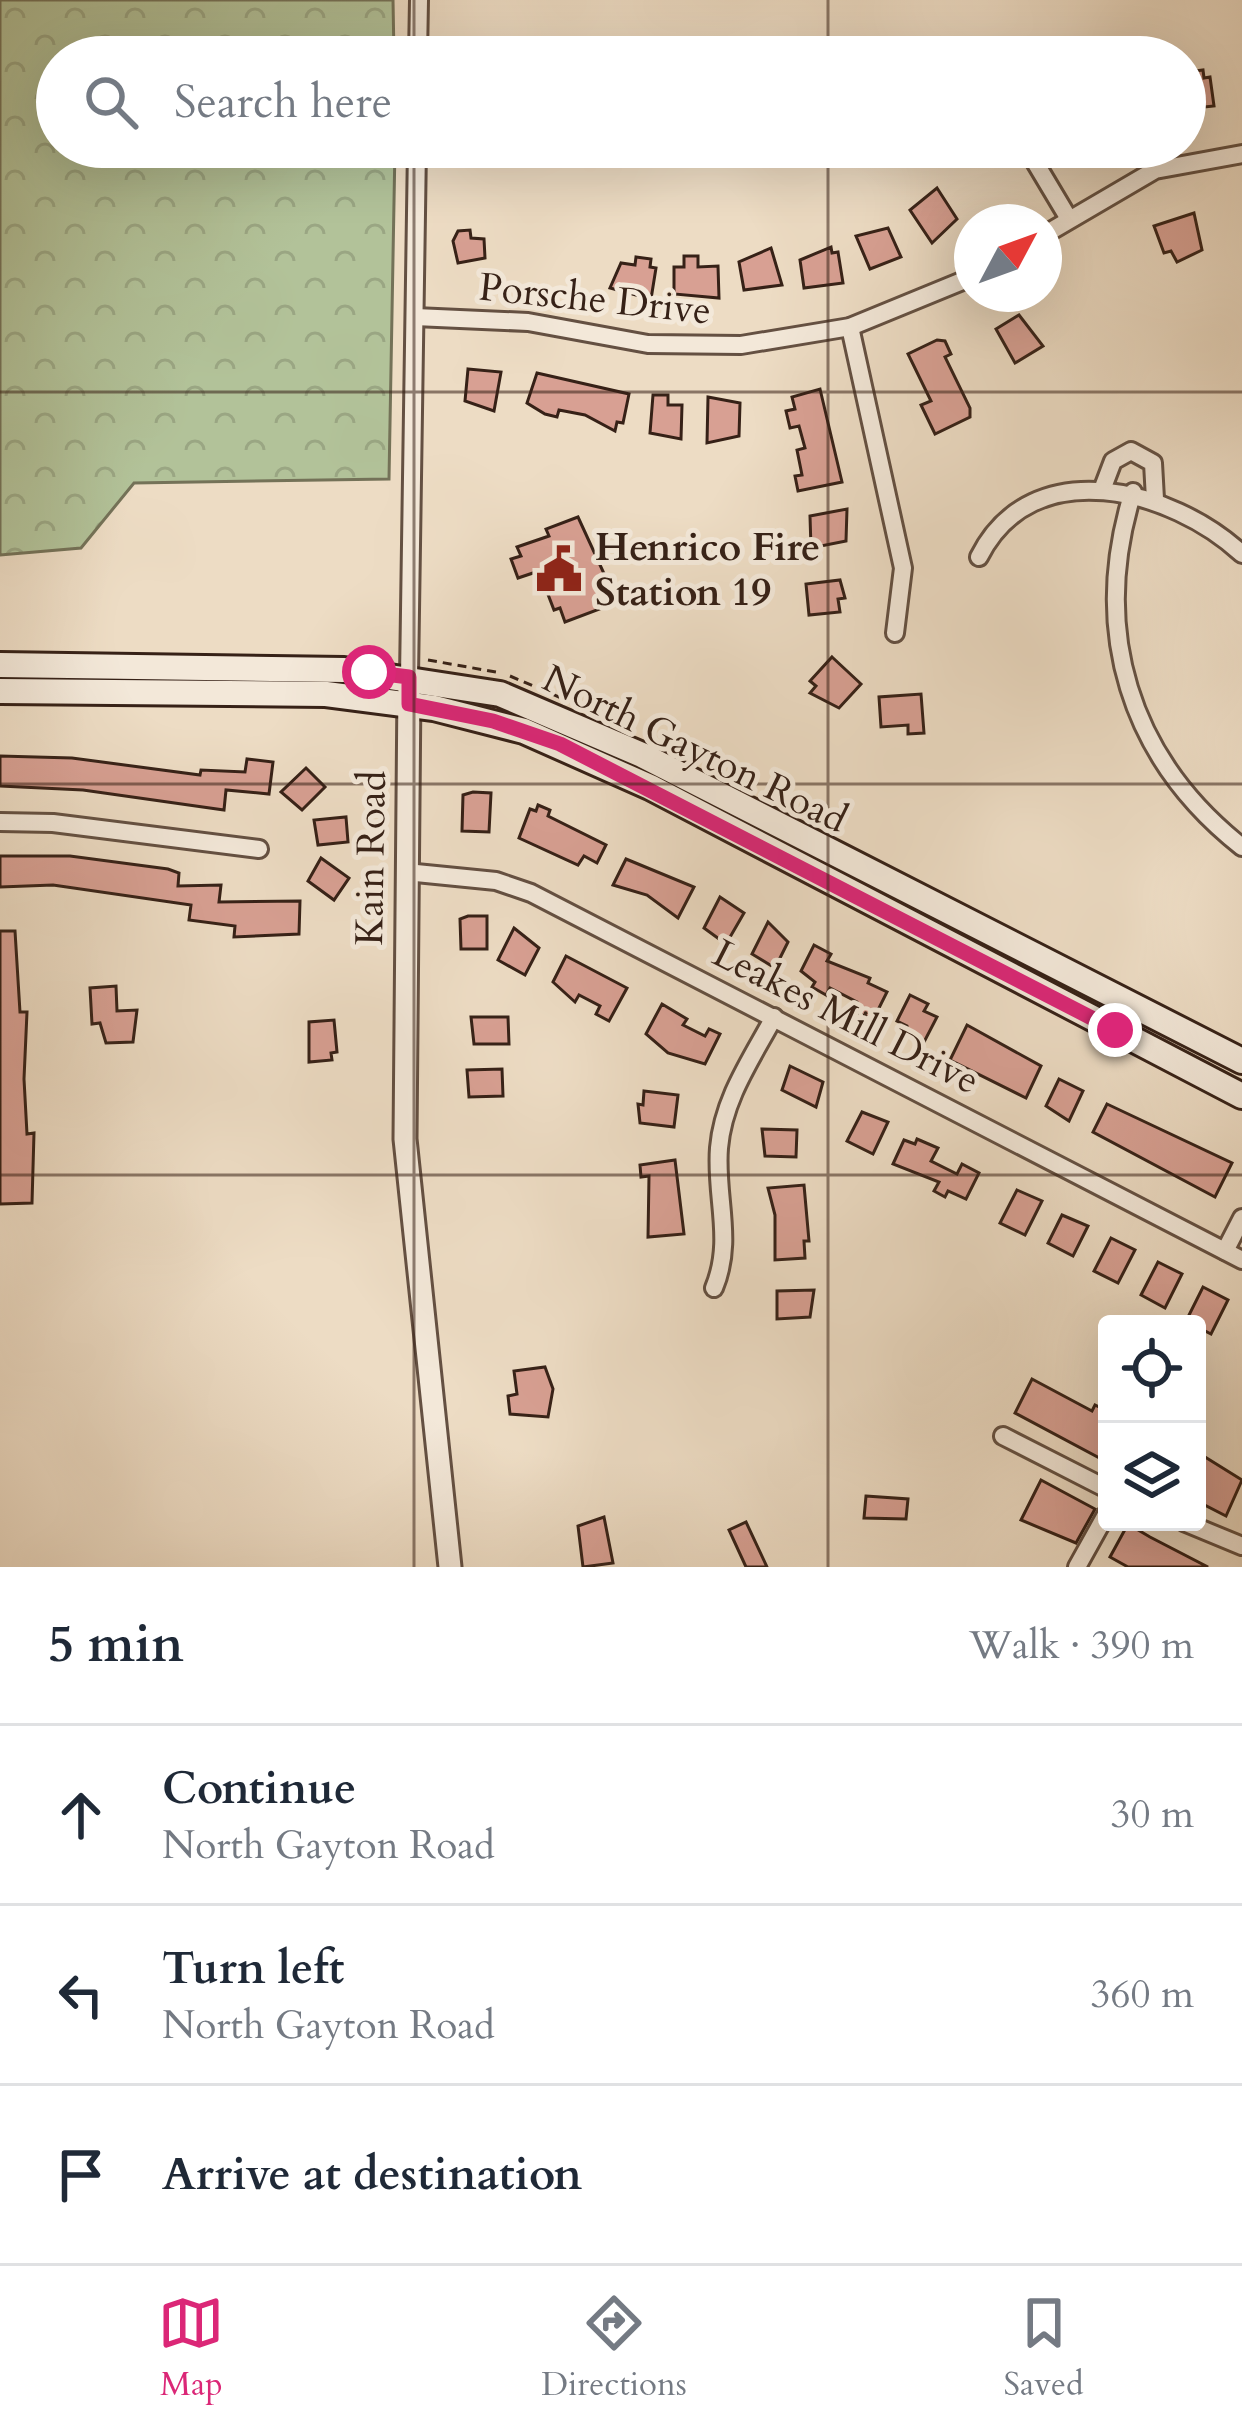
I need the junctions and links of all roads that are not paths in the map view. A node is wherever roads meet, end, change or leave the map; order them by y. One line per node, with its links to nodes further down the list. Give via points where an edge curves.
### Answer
1 (419, 0): 2 (street)
2 (418, 36)
3 (1242, 154): 4 (street)
4 (1206, 158)
5 (417, 168): 11 (street, Kain Road)
6 (1038, 168): 8 (street)
7 (1161, 168): 8 (street)
8 (1069, 220): 9 (street)
9 (1062, 224)
10 (954, 284): 12 (street, Porsche Drive)
11 (415, 317): 12 (street, Porsche Drive, via 528,322 693,347); 20 (street, Kain Road)
12 (850, 326): 18 (street, via 903,568)
13 (1102, 490): 14 (street); 15 (street, via 1113,461 1131,451 1153,463); 17 (street, via 1022,509)
14 (1133, 492): 15 (street); 24 (street, via 1117,560 1124,675 1172,781)
15 (1155, 500): 16 (street, via 1180,508)
16 (1242, 554)
17 (979, 557)
18 (895, 633)
19 (0, 665): 20 (main road, North Gayton Road)
20 (409, 677): 22 (street, Kain Road); 28 (main road, North Gayton Road, via 500,694 596,732)
21 (0, 691): 22 (main road, North Gayton Road, via 326,694)
22 (409, 704): 26 (street, Kain Road); 29 (main road, North Gayton Road, via 493,721 575,751)
23 (0, 822): 25 (street)
24 (1242, 847)
25 (259, 849)
26 (406, 872): 27 (street, Leakes Mill Drive, via 496,881 531,893); 38 (street, Kain Road, via 408,1185)
27 (774, 1017): 31 (street, Leakes Mill Drive); 32 (street, via 724,1118 726,1246)
28 (1242, 1061)
29 (1242, 1096)
30 (1242, 1218): 31 (street)
31 (1233, 1255)
32 (714, 1288)
33 (1003, 1436): 34 (street)
34 (1098, 1484)
35 (1098, 1530): 39 (street)
36 (1206, 1531): 37 (street)
37 (1242, 1546)
38 (450, 1567)
39 (1078, 1567)

